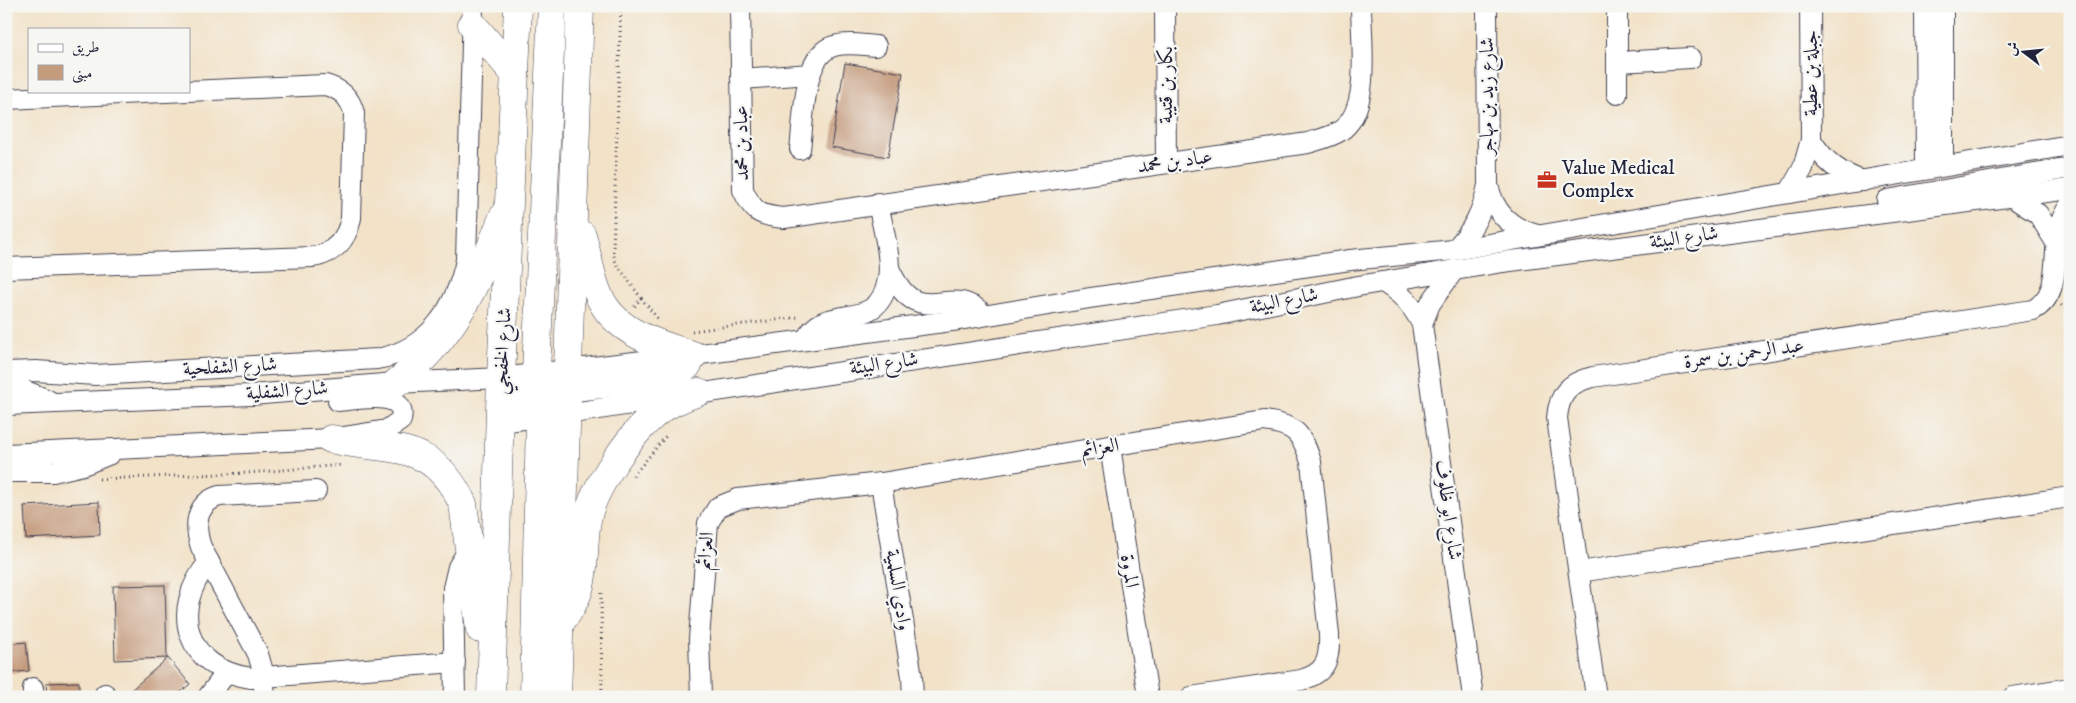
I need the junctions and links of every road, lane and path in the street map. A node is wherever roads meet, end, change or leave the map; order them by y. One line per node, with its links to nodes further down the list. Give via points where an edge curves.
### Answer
1 (518, 6): 17 (highway, شارع الخفجي)
2 (552, 6): 60 (highway)
3 (580, 6): 37 (highway)
4 (622, 6): 47 (path, via 613,252 619,268)
5 (740, 6): 19 (street, عباد بن محمد)
6 (1165, 6): 27 (street, بكار بن قتيبة)
7 (1361, 6): 27 (street, عباد بن محمد, via 1362,84 1358,108 1351,122 1340,131 1308,143)
8 (1487, 6): 31 (street, شارع زيد بن مهاجر)
9 (1617, 6): 16 (street)
10 (1810, 6): 24 (street, جبلة بن عطية)
11 (1925, 6): 28 (street)
12 (1943, 6): 28 (street)
13 (468, 12): 17 (highway); 55 (street, شارع الشفلحية, via 466,260 459,286 439,320 412,348 396,356 377,358 95,375)
14 (876, 46): 18 (street, via 843,44 830,47 814,60)
15 (1691, 58): 16 (street)
16 (1618, 62): 22 (street)
17 (515, 74): 34 (highway, شارع الخفجي)
18 (810, 74): 19 (street); 26 (street)
19 (741, 79): 36 (street, عباد بن محمد, via 741,170 743,190 750,206 770,217 784,218)
20 (188, 92): 23 (street)
21 (190, 92): 43 (street, via 325,86 342,92 354,113 351,218 347,234 330,252 314,257)
22 (1617, 94)
23 (6, 100)
24 (1811, 140): 30 (street, جبلة بن عطية, via 1833,167); 33 (street, جبلة بن عطية, via 1803,168)
25 (2070, 145): 28 (street, شارع البيئة)
26 (800, 149)
27 (1166, 163): 36 (street, عباد بن محمد)
28 (1935, 168): 30 (street, شارع البيئة)
29 (2070, 168): 39 (street, via 1875,202)
30 (1864, 181): 33 (street, شارع البيئة)
31 (1488, 185): 40 (street, شارع زيد بن مهاجر, via 1496,209 1504,219); 42 (street, شارع زيد بن مهاجر, via 1474,227)
32 (2070, 189): 35 (street, شارع البيئة)
33 (1789, 193): 40 (street, شارع البيئة)
34 (511, 195): 56 (highway, شارع الخفجي); 58 (highway, via 480,276 462,312 426,358)
35 (2012, 196): 39 (street, شارع البيئة); 41 (street, via 2038,214)
36 (878, 203): 44 (street)
37 (574, 204): 51 (highway, via 597,292); 60 (highway)
38 (2070, 205): 41 (street, عبد الرحمن بن سمرة, via 2059,224)
39 (1841, 218): 45 (street, شارع البيئة)
40 (1538, 235): 42 (street, شارع البيئة)
41 (2055, 241): 79 (street, عبد الرحمن بن سمرة, via 2052,289 2047,300 2033,310 1578,380 1565,390 1558,404 1557,418)
42 (1454, 250): 48 (street, شارع البيئة, via 1350,260)
43 (6, 268)
44 (889, 268): 48 (street, via 900,290 911,299 926,304 963,302); 53 (street, via 885,289 870,310 856,316 822,321)
45 (1454, 270): 46 (street, شارع البيئة); 52 (street, via 1430,304)
46 (1383, 282): 52 (street, شارع ابو ظلوف, via 1400,292); 59 (street, شارع البيئة, via 1217,315)
47 (641, 298): 50 (path); 51 (path)
48 (984, 315): 53 (street, شارع البيئة)
49 (804, 316): 54 (path)
50 (659, 320)
51 (618, 324): 54 (highway, via 656,343)
52 (1422, 324): 96 (street, شارع ابو ظلوف)
53 (806, 340): 54 (street, شارع البيئة)
54 (688, 344): 60 (highway, via 687,366 672,376)
55 (6, 372)
56 (501, 378): 58 (street, شارع الشفلية); 60 (highway); 64 (highway, شارع الخفجي)
57 (6, 383): 62 (street)
58 (396, 383): 61 (street, شارع الشفلية)
59 (698, 392): 60 (street, شارع البيئة); 81 (highway, via 672,402 650,418 602,482 592,500 587,521 581,587 576,601)
60 (550, 393): 64 (highway, via 513,407); 81 (highway); 89 (highway)
61 (251, 395): 62 (street, شارع الشفلية); 66 (street, via 284,404 378,398 395,400 400,404 402,420 387,430)
62 (57, 404): 63 (street, شارع الشفلية)
63 (6, 405)
64 (500, 422): 86 (highway, شارع الخفجي)
65 (668, 433): 72 (path)
66 (331, 439): 68 (street); 77 (highway, via 412,452 428,459 444,472 463,504)
67 (1110, 446): 74 (street, العزائم); 94 (street, المروة); 95 (street, العزائم, via 1264,421 1283,423 1296,430 1306,446 1311,462 1329,634 1326,665 1314,676 1300,680)
68 (129, 447): 69 (street); 71 (street, via 83,465 53,472)
69 (6, 454)
70 (352, 464): 73 (path, via 246,473)
71 (6, 472)
72 (633, 477)
73 (98, 479)
74 (881, 483): 92 (street, العزائم, via 738,499 718,507 708,523 699,639); 93 (street, وادي السلمية)
75 (316, 491): 78 (street, via 225,495 208,501 200,510 197,527 201,547)
76 (2070, 498): 79 (street)
77 (469, 549): 82 (street, via 458,568 453,588); 86 (highway)
78 (209, 562): 83 (street, via 190,594 187,626 201,654 208,662); 84 (street, via 258,654)
79 (1579, 572): 97 (street, عبد الرحمن بن سمرة)
80 (601, 583): 91 (path)
81 (558, 625): 90 (highway)
82 (455, 662): 84 (street); 88 (street)
83 (227, 672): 84 (street); 87 (street)
84 (264, 687)
85 (2070, 688): 98 (street)
86 (491, 691)
87 (208, 697)
88 (456, 697)
89 (534, 697)
90 (557, 697)
91 (602, 697)
92 (700, 697)
93 (913, 697)
94 (1148, 697)
95 (1191, 697)
96 (1473, 697)
97 (1596, 697)
98 (2013, 697)

